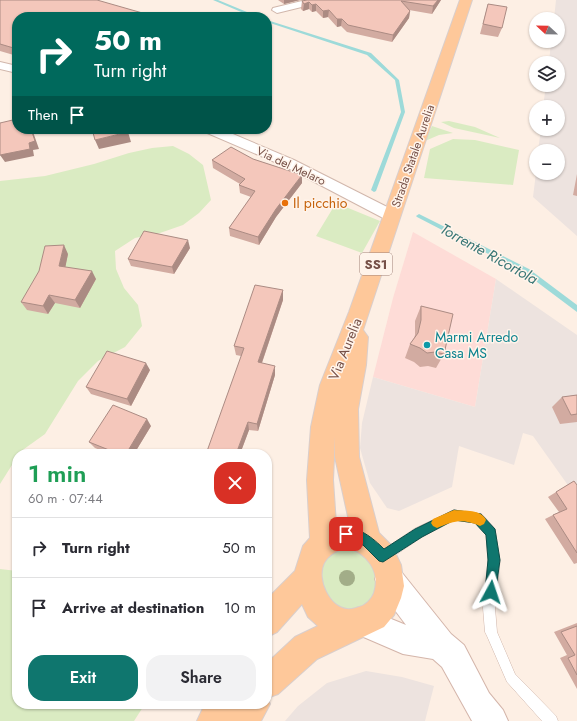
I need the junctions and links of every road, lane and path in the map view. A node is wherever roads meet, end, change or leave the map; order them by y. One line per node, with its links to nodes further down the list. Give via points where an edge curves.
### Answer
1 (318, 0): 3 (street)
2 (466, 0): 7 (main road, Strada Statale Aurelia / SS1)
3 (277, 10)
4 (0, 65): 5 (street)
5 (12, 69)
6 (221, 134): 7 (street, Via del Melaro, via 289,164)
7 (392, 216): 8 (main road, Strada Statale Aurelia / SS1)
8 (359, 312): 9 (main road, Via Aurelia, via 331,385 323,427 320,480); 10 (main road, Via Aurelia, via 355,365 346,409 347,457)
9 (324, 541): 10 (main road, via 346,534 357,536); 11 (main road, via 315,550)
10 (380, 559): 13 (main road, via 389,591 380,610 372,618); 14 (street); 21 (lane, via 418,533 454,515 478,518 491,533 494,560 489,608 491,632 511,678)
11 (307, 578): 12 (main road); 13 (main road, via 310,593 317,606 328,617 341,623)
12 (272, 615)
13 (359, 623): 14 (street, via 403,639); 15 (main road, via 306,648)
14 (440, 645): 18 (street, via 453,656)
15 (272, 679)
16 (219, 709): 19 (main road)
17 (251, 709): 20 (main road)
18 (483, 715)
19 (213, 721)
20 (243, 721)
21 (551, 721)

